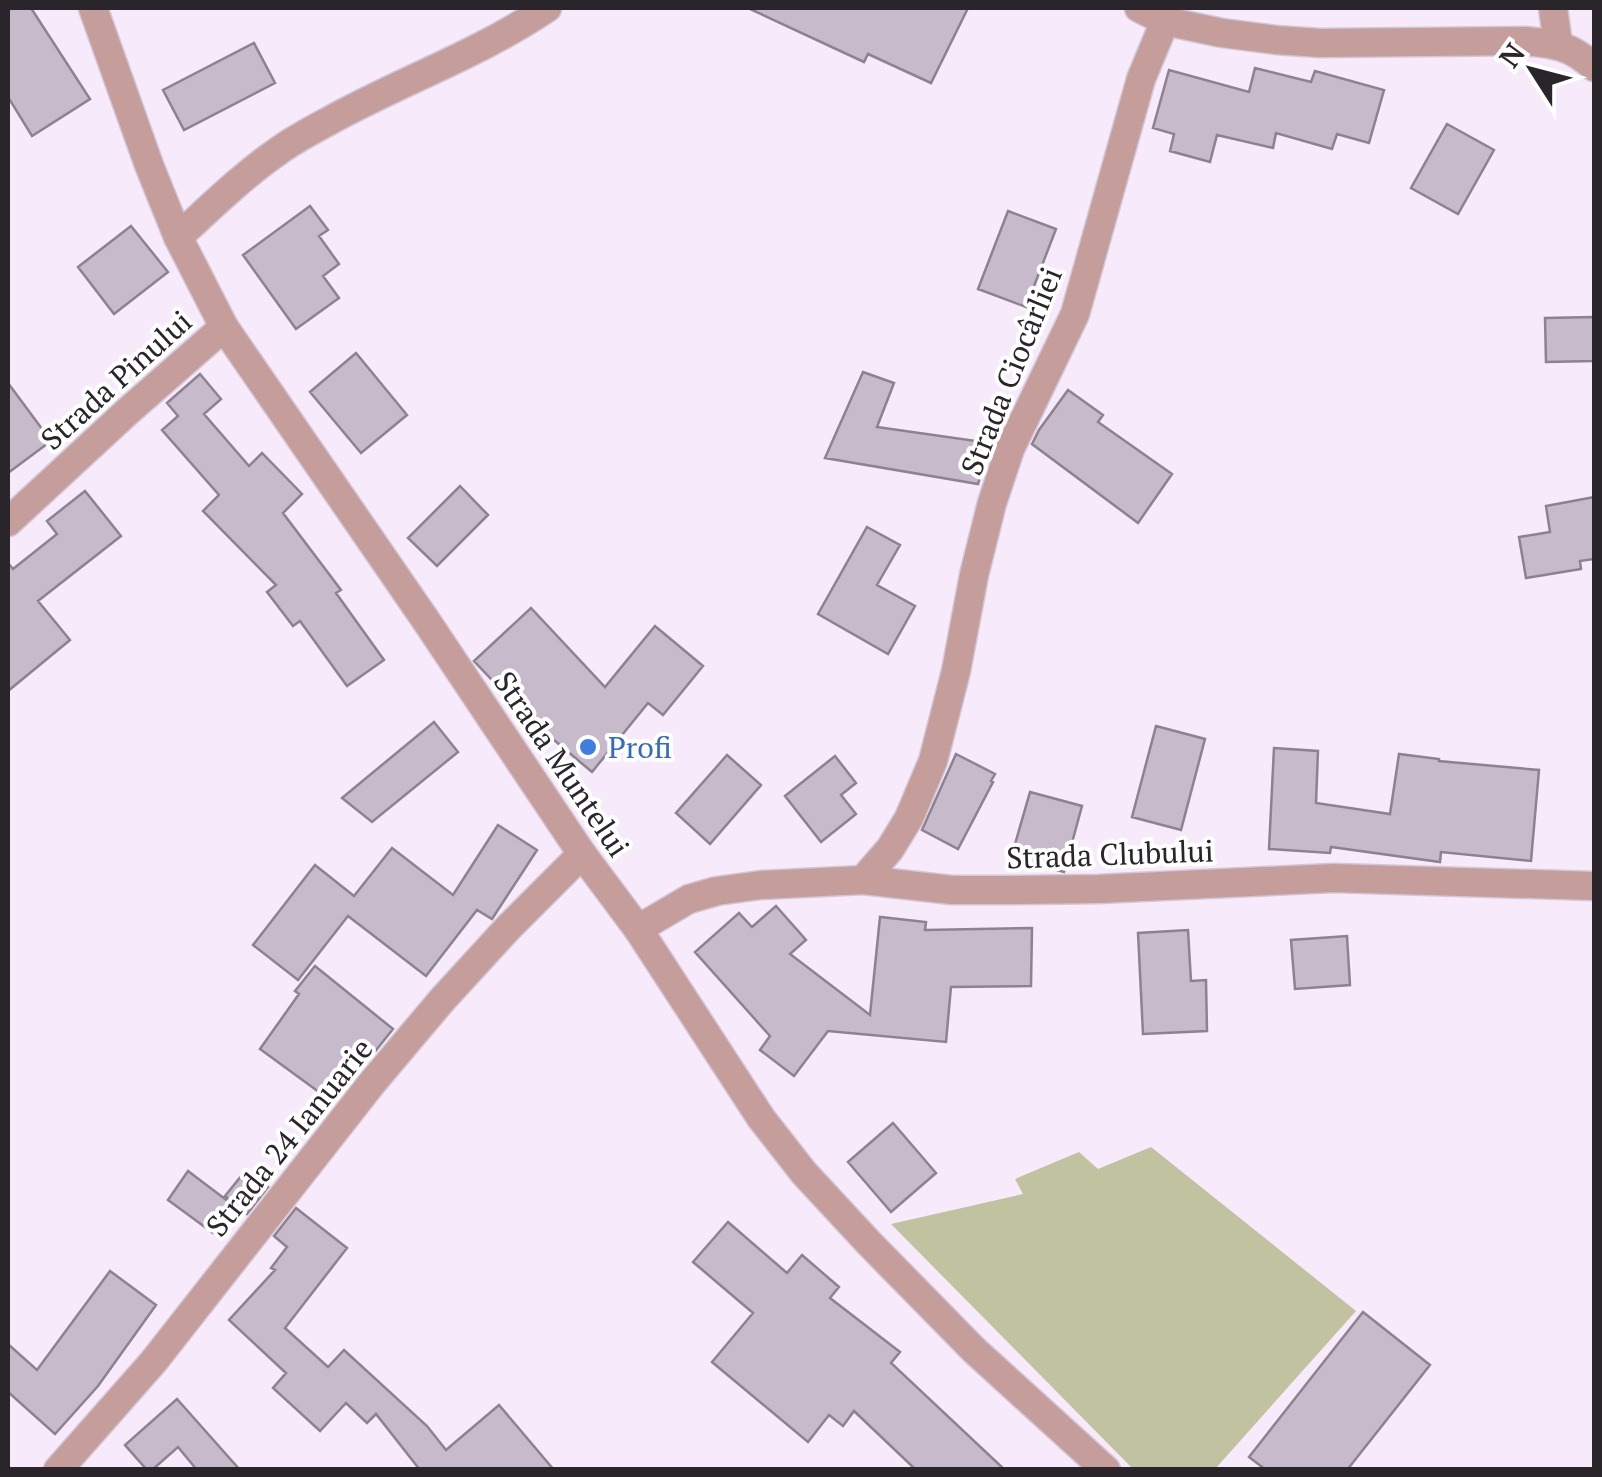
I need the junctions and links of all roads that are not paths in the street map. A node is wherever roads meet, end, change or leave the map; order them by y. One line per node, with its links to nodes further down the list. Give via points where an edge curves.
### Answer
1 (92, 8): 9 (street, Strada Muntelui)
2 (546, 8): 9 (street, via 277,152)
3 (1139, 8): 6 (street)
4 (1206, 8): 6 (street)
5 (1553, 8): 7 (street)
6 (1166, 21): 7 (street, via 1306,42); 13 (street, Strada Ciocârliei, via 1140,80 1075,314 1010,449 992,503 933,761 909,818)
7 (1558, 44): 8 (street)
8 (1594, 67)
9 (178, 237): 10 (street, Strada Muntelui)
10 (224, 327): 11 (street, Strada Pinului); 12 (street, Strada Muntelui)
11 (8, 522)
12 (582, 854): 15 (street, Strada Muntelui); 16 (street, Strada 24 Ianuarie, via 430,1014)
13 (863, 880): 14 (street, Strada Clubului, via 952,890 1334,878); 15 (street, Strada Clubului, via 717,891)
14 (1594, 886)
15 (638, 929): 17 (street, Strada Muntelui, via 761,1118 804,1172 974,1350)
16 (63, 1468)
17 (1106, 1470)

